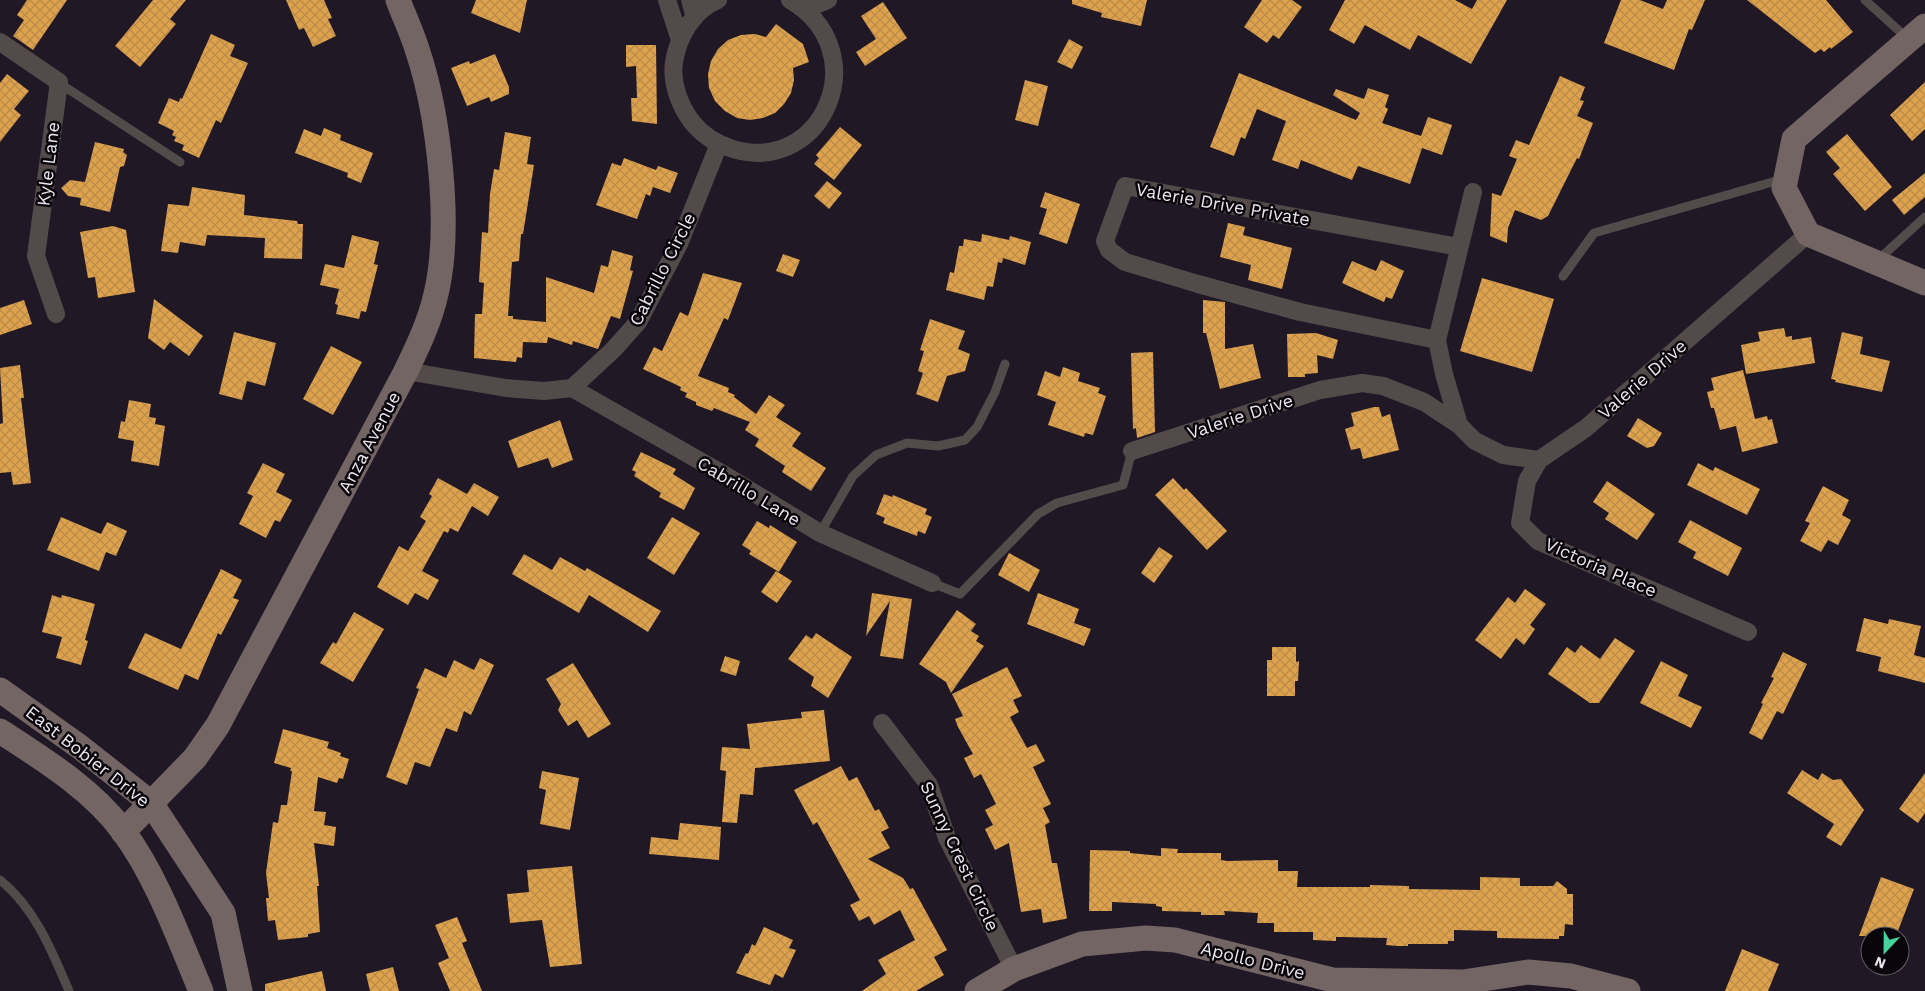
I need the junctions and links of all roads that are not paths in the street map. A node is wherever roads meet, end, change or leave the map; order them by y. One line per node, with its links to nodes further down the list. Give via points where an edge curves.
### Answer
1 (398, 0): 26 (street, Anza Avenue, via 418,50 431,104 442,188 443,245 437,292 430,319)
2 (667, 0): 10 (street)
3 (718, 0): 7 (street)
4 (790, 0): 8 (street)
5 (828, 0): 8 (street)
6 (1866, 0): 9 (lane)
7 (692, 8): 10 (street)
8 (806, 9): 13 (street, via 823,29 834,53 836,79 829,104 820,119 795,142 770,151 744,152)
9 (1917, 33): 15 (street, via 1794,139)
10 (680, 40): 13 (street, via 674,64 675,88 684,111 699,130)
11 (0, 42): 12 (street)
12 (58, 82): 14 (lane); 23 (street, Kyle Lane, via 36,256)
13 (719, 144): 27 (street, Cabrillo Circle, via 679,244 638,322)
14 (180, 162)
15 (1786, 178): 18 (street, via 1784,188); 21 (lane, via 1594,233)
16 (1473, 192): 19 (street)
17 (1925, 217): 20 (lane)
18 (1808, 234): 20 (street); 30 (street, Valerie Drive, via 1586,428)
19 (1459, 247): 24 (street); 24 (street, Valerie Drive Private, via 1125,186 1105,241 1109,250 1125,262 1198,284 1300,312)
20 (1876, 262): 22 (street)
21 (1563, 276)
22 (1925, 282)
23 (56, 314)
24 (1437, 340): 28 (street)
25 (1004, 364): 31 (lane, via 978,428 965,440 938,446 907,443 876,455 853,476)
26 (406, 371): 27 (street, via 506,388 544,391); 37 (street, Anza Avenue, via 218,725 195,758)
27 (572, 388): 31 (street, Cabrillo Lane)
28 (1459, 425): 29 (street, Valerie Drive, via 1424,402 1383,386 1362,383 1320,390); 30 (street, Valerie Drive, via 1476,441 1503,455)
29 (1132, 451): 32 (lane, via 1123,486 1057,503 1038,514 960,594)
30 (1538, 460): 33 (street, Victoria Place, via 1527,481 1520,523 1538,540)
31 (820, 533): 32 (street, Cabrillo Lane)
32 (932, 583)
33 (1748, 632)
34 (0, 690): 37 (street, East Bobier Drive)
35 (882, 723): 40 (street, Sunny Crest Circle, via 929,785 947,838)
36 (0, 731): 38 (street, East Bobier Drive, via 48,762 102,808)
37 (151, 803): 38 (street, Anza Avenue); 43 (street, East Bobier Drive, via 223,913)
38 (123, 832): 42 (street, East Bobier Drive, via 161,895)
39 (0, 880): 41 (lane, via 46,935)
40 (1014, 970): 44 (street, Apollo Drive); 45 (street, Apollo Drive, via 1082,944 1146,938 1175,940 1333,980 1463,982 1528,972 1571,976)
41 (69, 991)
42 (201, 991)
43 (240, 991)
44 (977, 991)
45 (1628, 991)

